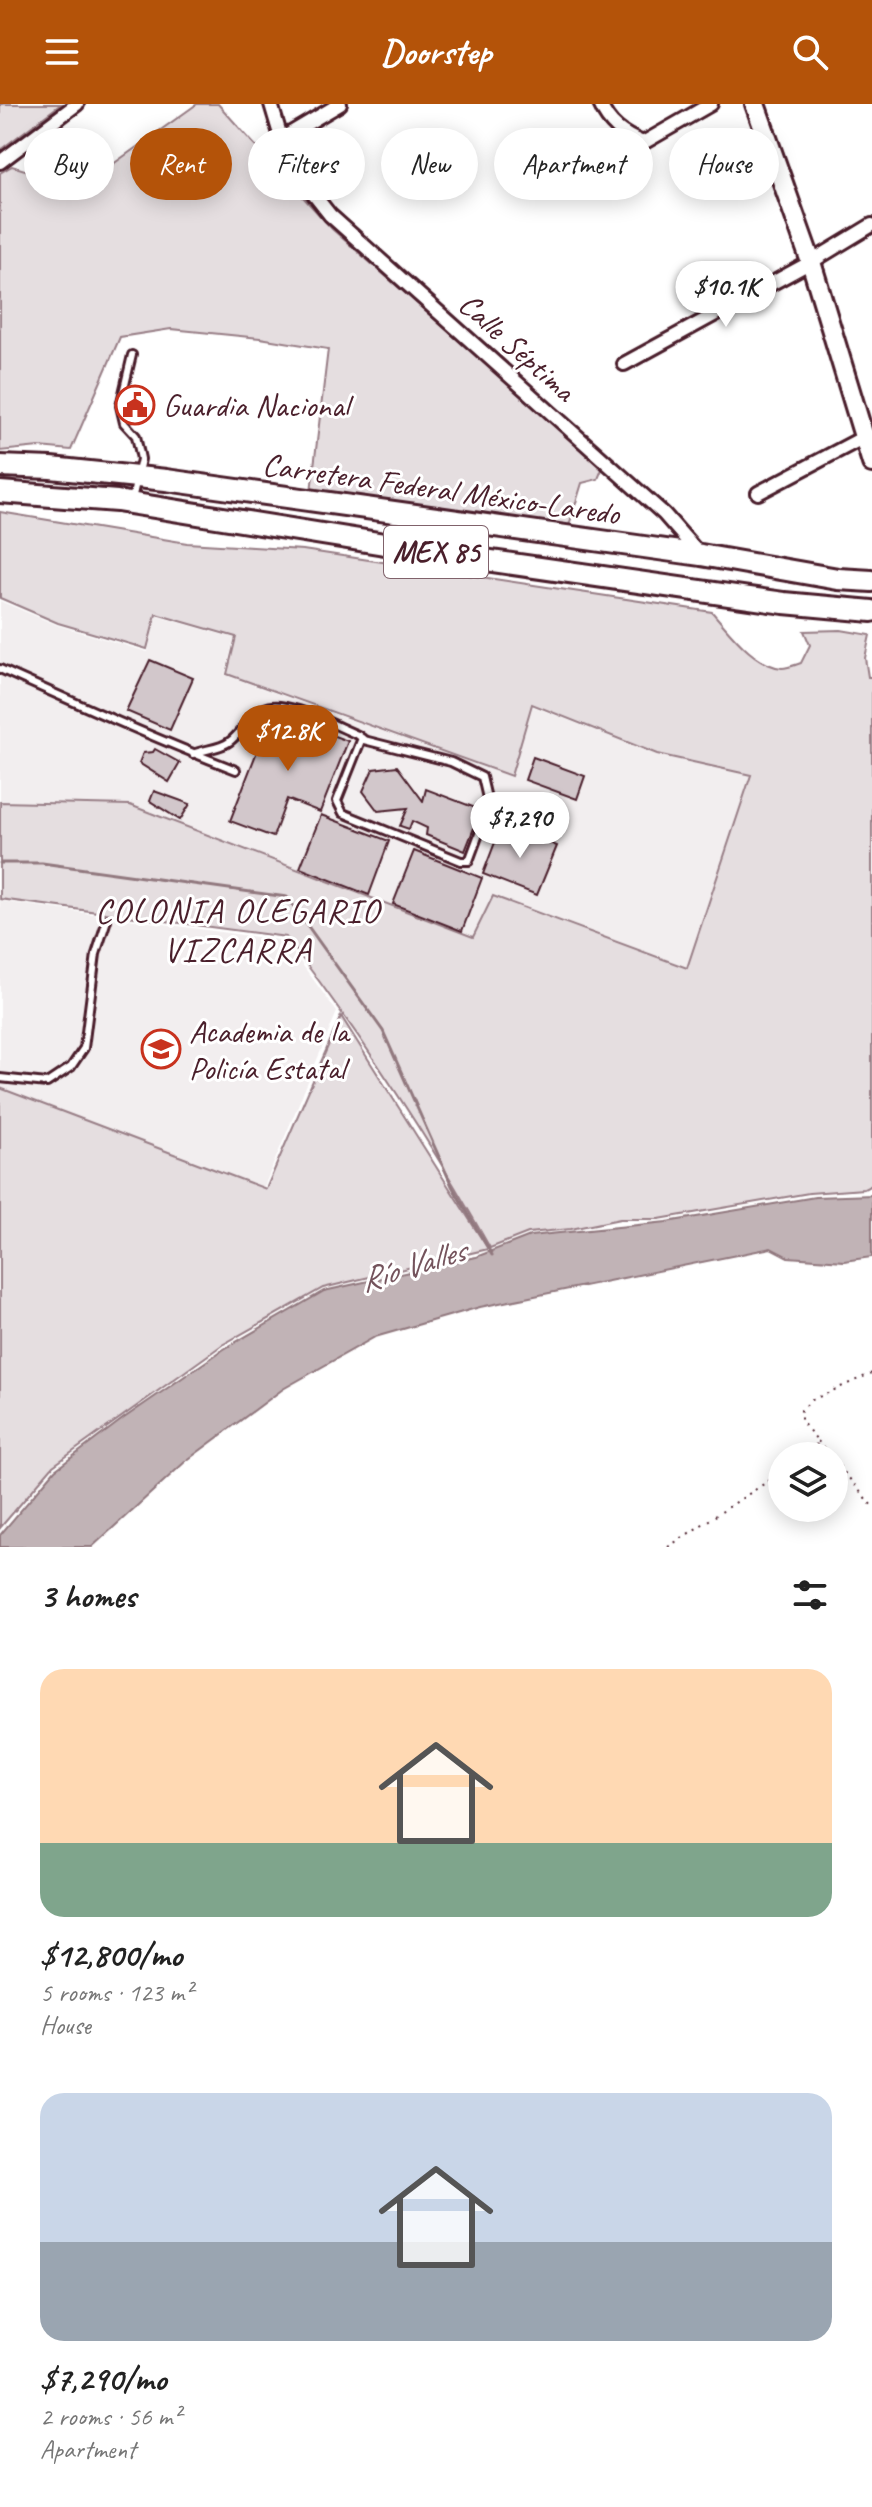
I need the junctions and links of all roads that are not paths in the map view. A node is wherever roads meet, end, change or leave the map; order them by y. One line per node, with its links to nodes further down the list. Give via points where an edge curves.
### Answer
1 (77, 104): 9 (street)
2 (271, 104): 7 (street, Calle Séptima)
3 (340, 104): 8 (street)
4 (600, 104): 5 (street, via 622,135 643,143)
5 (711, 104)
6 (755, 104): 12 (street)
7 (278, 128)
8 (300, 128)
9 (0, 162)
10 (318, 200): 22 (street, Calle Séptima, via 664,514)
11 (872, 225): 12 (street)
12 (811, 262): 14 (street); 15 (street)
13 (132, 355): 18 (lane, via 120,406 141,459)
14 (624, 364)
15 (868, 435): 16 (street); 20 (street)
16 (872, 463)
17 (0, 466): 18 (main road, Carretera Federal México-Laredo / MEX 85)
18 (135, 477): 21 (lane); 22 (main road, Carretera Federal México-Laredo / MEX 85)
19 (0, 492): 21 (main road, Carretera Federal México-Laredo / MEX 85)
20 (758, 493)
21 (131, 503): 24 (main road, Carretera Federal México-Laredo / MEX 85, via 478,559)
22 (701, 555): 23 (main road, Carretera Federal México-Laredo / MEX 85)
23 (872, 581)
24 (872, 611)
25 (0, 669): 27 (lane)
26 (362, 738): 26 (lane, via 451,762 482,777 489,807 469,861 343,813 337,801); 27 (lane, via 277,704 245,722 228,744)
27 (193, 754): 28 (lane)
28 (236, 770)
29 (107, 920): 30 (lane, via 96,954 84,1048 71,1067 47,1083)
30 (0, 1078)

